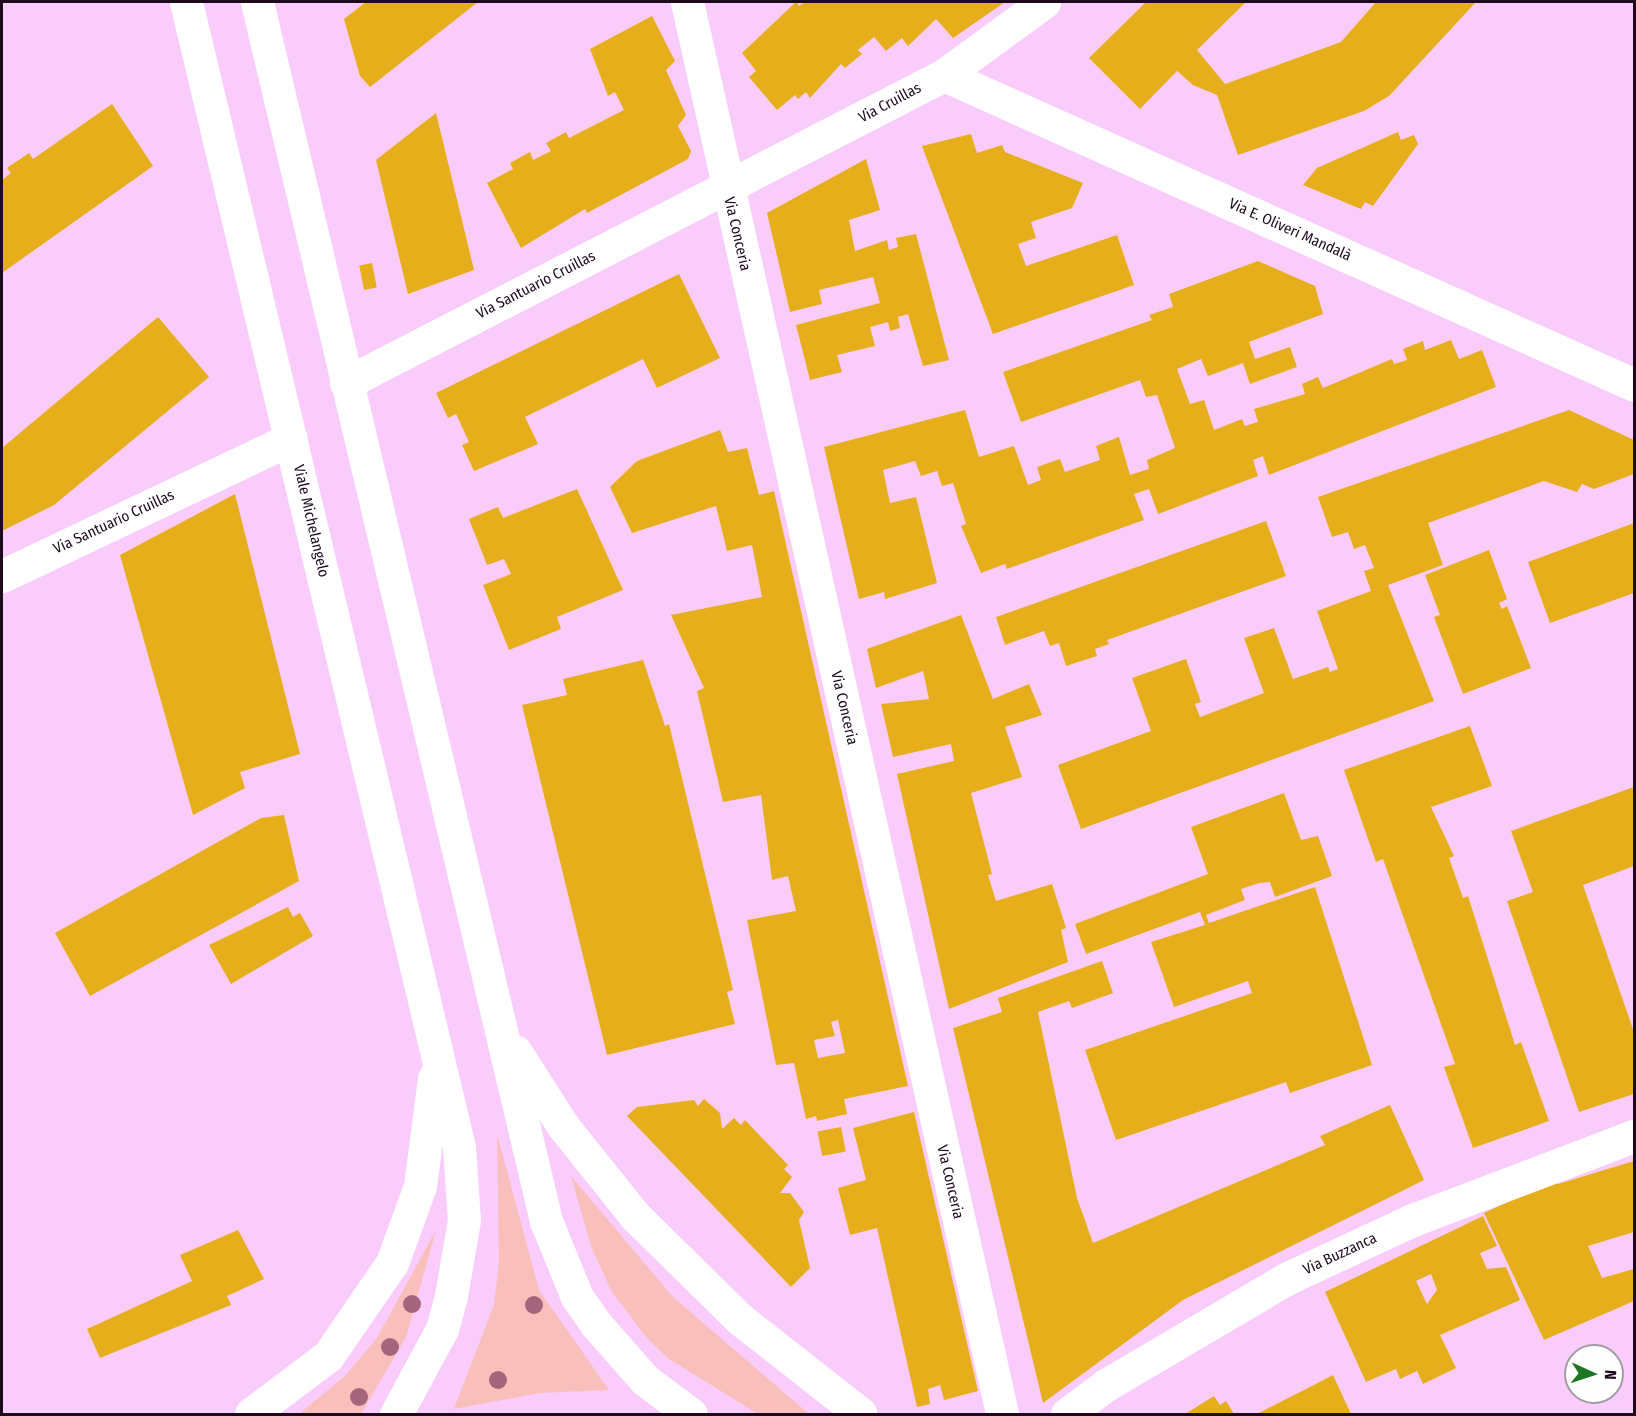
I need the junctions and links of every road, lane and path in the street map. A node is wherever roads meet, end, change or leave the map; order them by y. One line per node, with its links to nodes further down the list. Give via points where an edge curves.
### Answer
1 (186, 2): 9 (street, Viale Michelangelo)
2 (257, 2): 7 (street)
3 (687, 2): 6 (street, Via Conceria)
4 (1044, 2): 5 (street, Via Cruillas)
5 (944, 75): 6 (street, Via Cruillas); 8 (street, Via E. Oliveri Mandalà)
6 (727, 188): 7 (street, Via Santuario Cruillas); 18 (street, Via Conceria)
7 (346, 383): 11 (street)
8 (1635, 385)
9 (291, 439): 10 (street, Via Santuario Cruillas); 12 (street, Viale Michelangelo)
10 (2, 576)
11 (499, 1024): 16 (street, via 546,1221 577,1296 645,1380); 17 (street, via 563,1126 635,1216 741,1320)
12 (436, 1040): 14 (street, via 428,1146 408,1226 392,1263 327,1356); 15 (street, via 462,1178 460,1259 442,1329)
13 (1635, 1136): 19 (street, Via Buzzanca, via 1410,1221 1288,1278 1106,1385)
14 (251, 1414)
15 (396, 1414)
16 (691, 1414)
17 (861, 1414)
18 (1002, 1414)
19 (1067, 1414)

